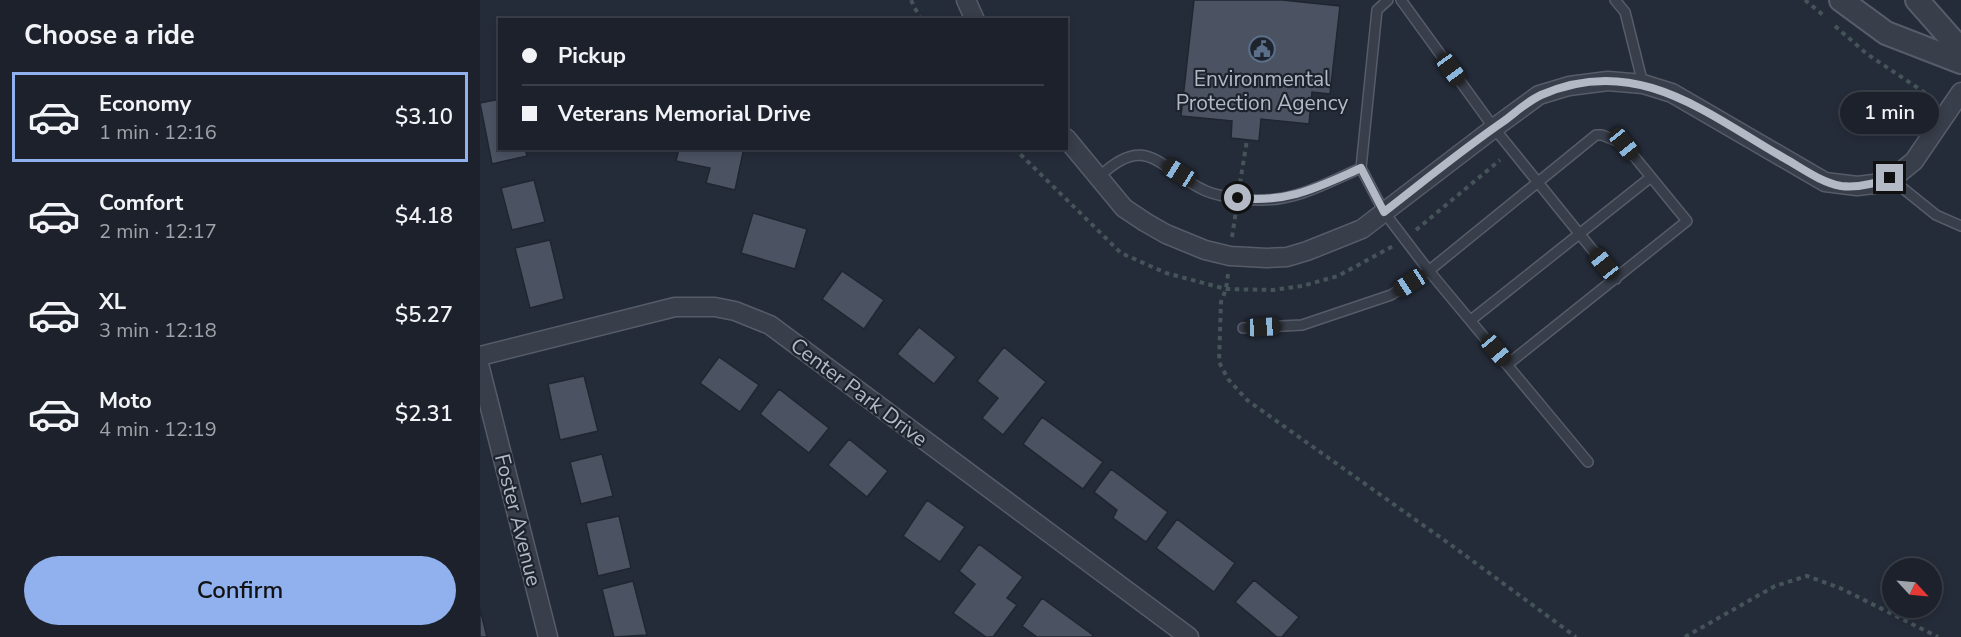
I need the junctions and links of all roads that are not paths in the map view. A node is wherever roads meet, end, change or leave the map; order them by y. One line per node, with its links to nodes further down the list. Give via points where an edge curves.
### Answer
1 (966, 0): 7 (street)
2 (1388, 0): 14 (lane, via 1377,10)
3 (1401, 0): 12 (lane)
4 (1615, 0): 10 (lane, via 1625,12)
5 (1841, 0): 9 (street, via 1886,33)
6 (1917, 0): 8 (street)
7 (974, 18)
8 (1961, 50)
9 (1961, 62)
10 (1643, 84): 12 (street, via 1608,81 1569,86 1539,95); 17 (street, via 1685,99 1825,182 1857,186)
11 (1961, 92): 17 (street, via 1921,154)
12 (1494, 128): 18 (lane); 19 (street)
13 (1068, 140): 15 (street)
14 (1361, 168): 15 (lane, via 1282,199 1238,198 1206,191 1144,155 1126,155); 19 (lane)
15 (1099, 177): 19 (street, via 1124,208 1145,222 1186,244 1230,256 1267,258 1297,254 1362,229)
16 (1651, 177): 18 (lane, via 1624,144 1602,135 1591,139); 21 (lane); 23 (lane, via 1687,221)
17 (1890, 178): 20 (lane, via 1936,215)
18 (1538, 183): 21 (lane); 22 (lane)
19 (1384, 212): 22 (lane)
20 (1961, 226)
21 (1579, 232): 23 (lane); 24 (lane)
22 (1429, 270): 24 (lane); 25 (lane, via 1391,295 1327,318 1302,325)
23 (1616, 279): 27 (lane)
24 (1471, 320): 27 (lane)
25 (1243, 328)
26 (480, 356): 31 (street, Center Park Drive, via 675,306 716,307 755,318)
27 (1508, 364): 29 (lane)
28 (480, 368): 30 (street, Foster Avenue)
29 (1588, 462)
30 (548, 637)
31 (1189, 637)

